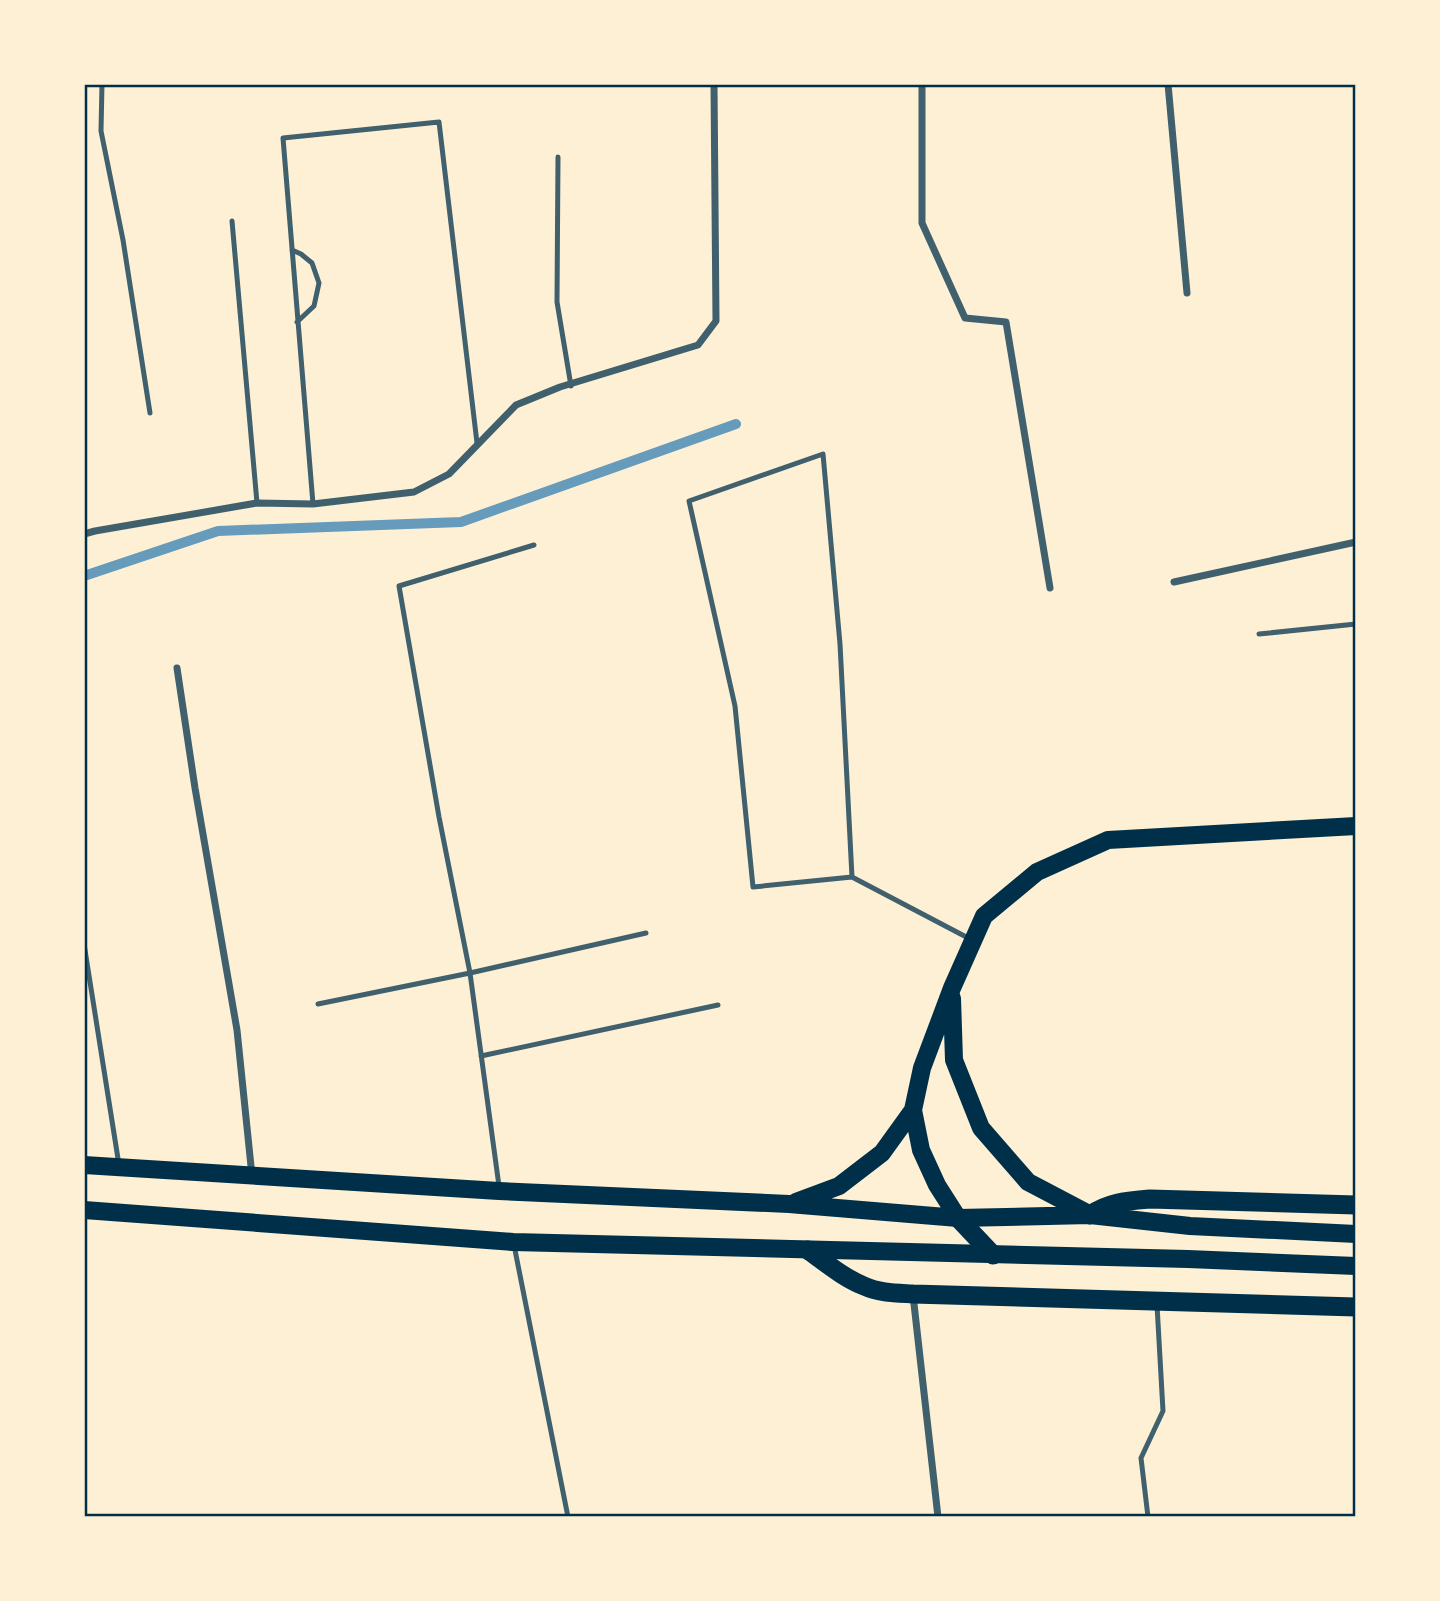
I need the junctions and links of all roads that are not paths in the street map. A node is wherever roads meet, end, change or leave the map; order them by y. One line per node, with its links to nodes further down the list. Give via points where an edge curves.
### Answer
1 (102, 84): 11 (lane, via 101,131)
2 (714, 84): 10 (street, via 716,321 698,345)
3 (922, 84): 19 (street, via 922,223 965,318 1006,321)
4 (1168, 84): 8 (street)
5 (558, 157): 10 (lane, via 557,302)
6 (232, 221): 13 (lane)
7 (292, 250): 9 (lane); 9 (lane, via 312,262 319,283 314,306); 12 (lane, via 283,138 439,122)
8 (1188, 293)
9 (297, 322): 14 (lane)
10 (571, 386): 12 (street, via 516,405)
11 (150, 413)
12 (477, 443): 14 (street, via 449,474 414,492)
13 (257, 503): 14 (street); 15 (street)
14 (313, 504)
15 (84, 534)
16 (1356, 542): 18 (street)
17 (534, 545): 28 (lane, via 399,586)
18 (1174, 582)
19 (1050, 588)
20 (1356, 624): 21 (lane)
21 (1259, 634)
22 (177, 668): 36 (street, via 237,1030)
23 (1356, 826): 26 (main road, via 1108,839 1037,872 984,916)
24 (852, 877): 24 (lane, via 753,887 735,706 689,501 823,454 840,644); 26 (lane)
25 (646, 933): 28 (lane)
26 (973, 941): 29 (main road)
27 (84, 944): 35 (lane)
28 (470, 973): 30 (lane); 32 (lane)
29 (952, 988): 33 (main road, via 922,1068); 41 (main road, via 954,1060 981,1128 1028,1182)
30 (318, 1004)
31 (718, 1005): 32 (lane)
32 (481, 1056): 37 (lane)
33 (913, 1110): 38 (main road, via 882,1153 839,1186); 42 (main road, via 921,1150)
34 (84, 1165): 35 (main road)
35 (119, 1168): 36 (main road)
36 (252, 1177): 37 (main road)
37 (499, 1191): 38 (main road)
38 (789, 1204): 42 (main road)
39 (1356, 1205): 41 (highway, via 1150,1199 1118,1202)
40 (84, 1210): 44 (main road)
41 (1090, 1215): 42 (main road); 43 (main road, via 1190,1226)
42 (958, 1218): 46 (highway)
43 (1356, 1234)
44 (513, 1242): 45 (main road); 51 (lane)
45 (808, 1251): 46 (main road); 48 (highway, via 865,1287)
46 (993, 1255): 47 (main road)
47 (1356, 1266)
48 (913, 1294): 49 (highway); 52 (street)
49 (1157, 1301): 50 (highway); 53 (lane, via 1163,1411 1141,1458)
50 (1356, 1307)
51 (568, 1517)
52 (938, 1517)
53 (1148, 1517)

